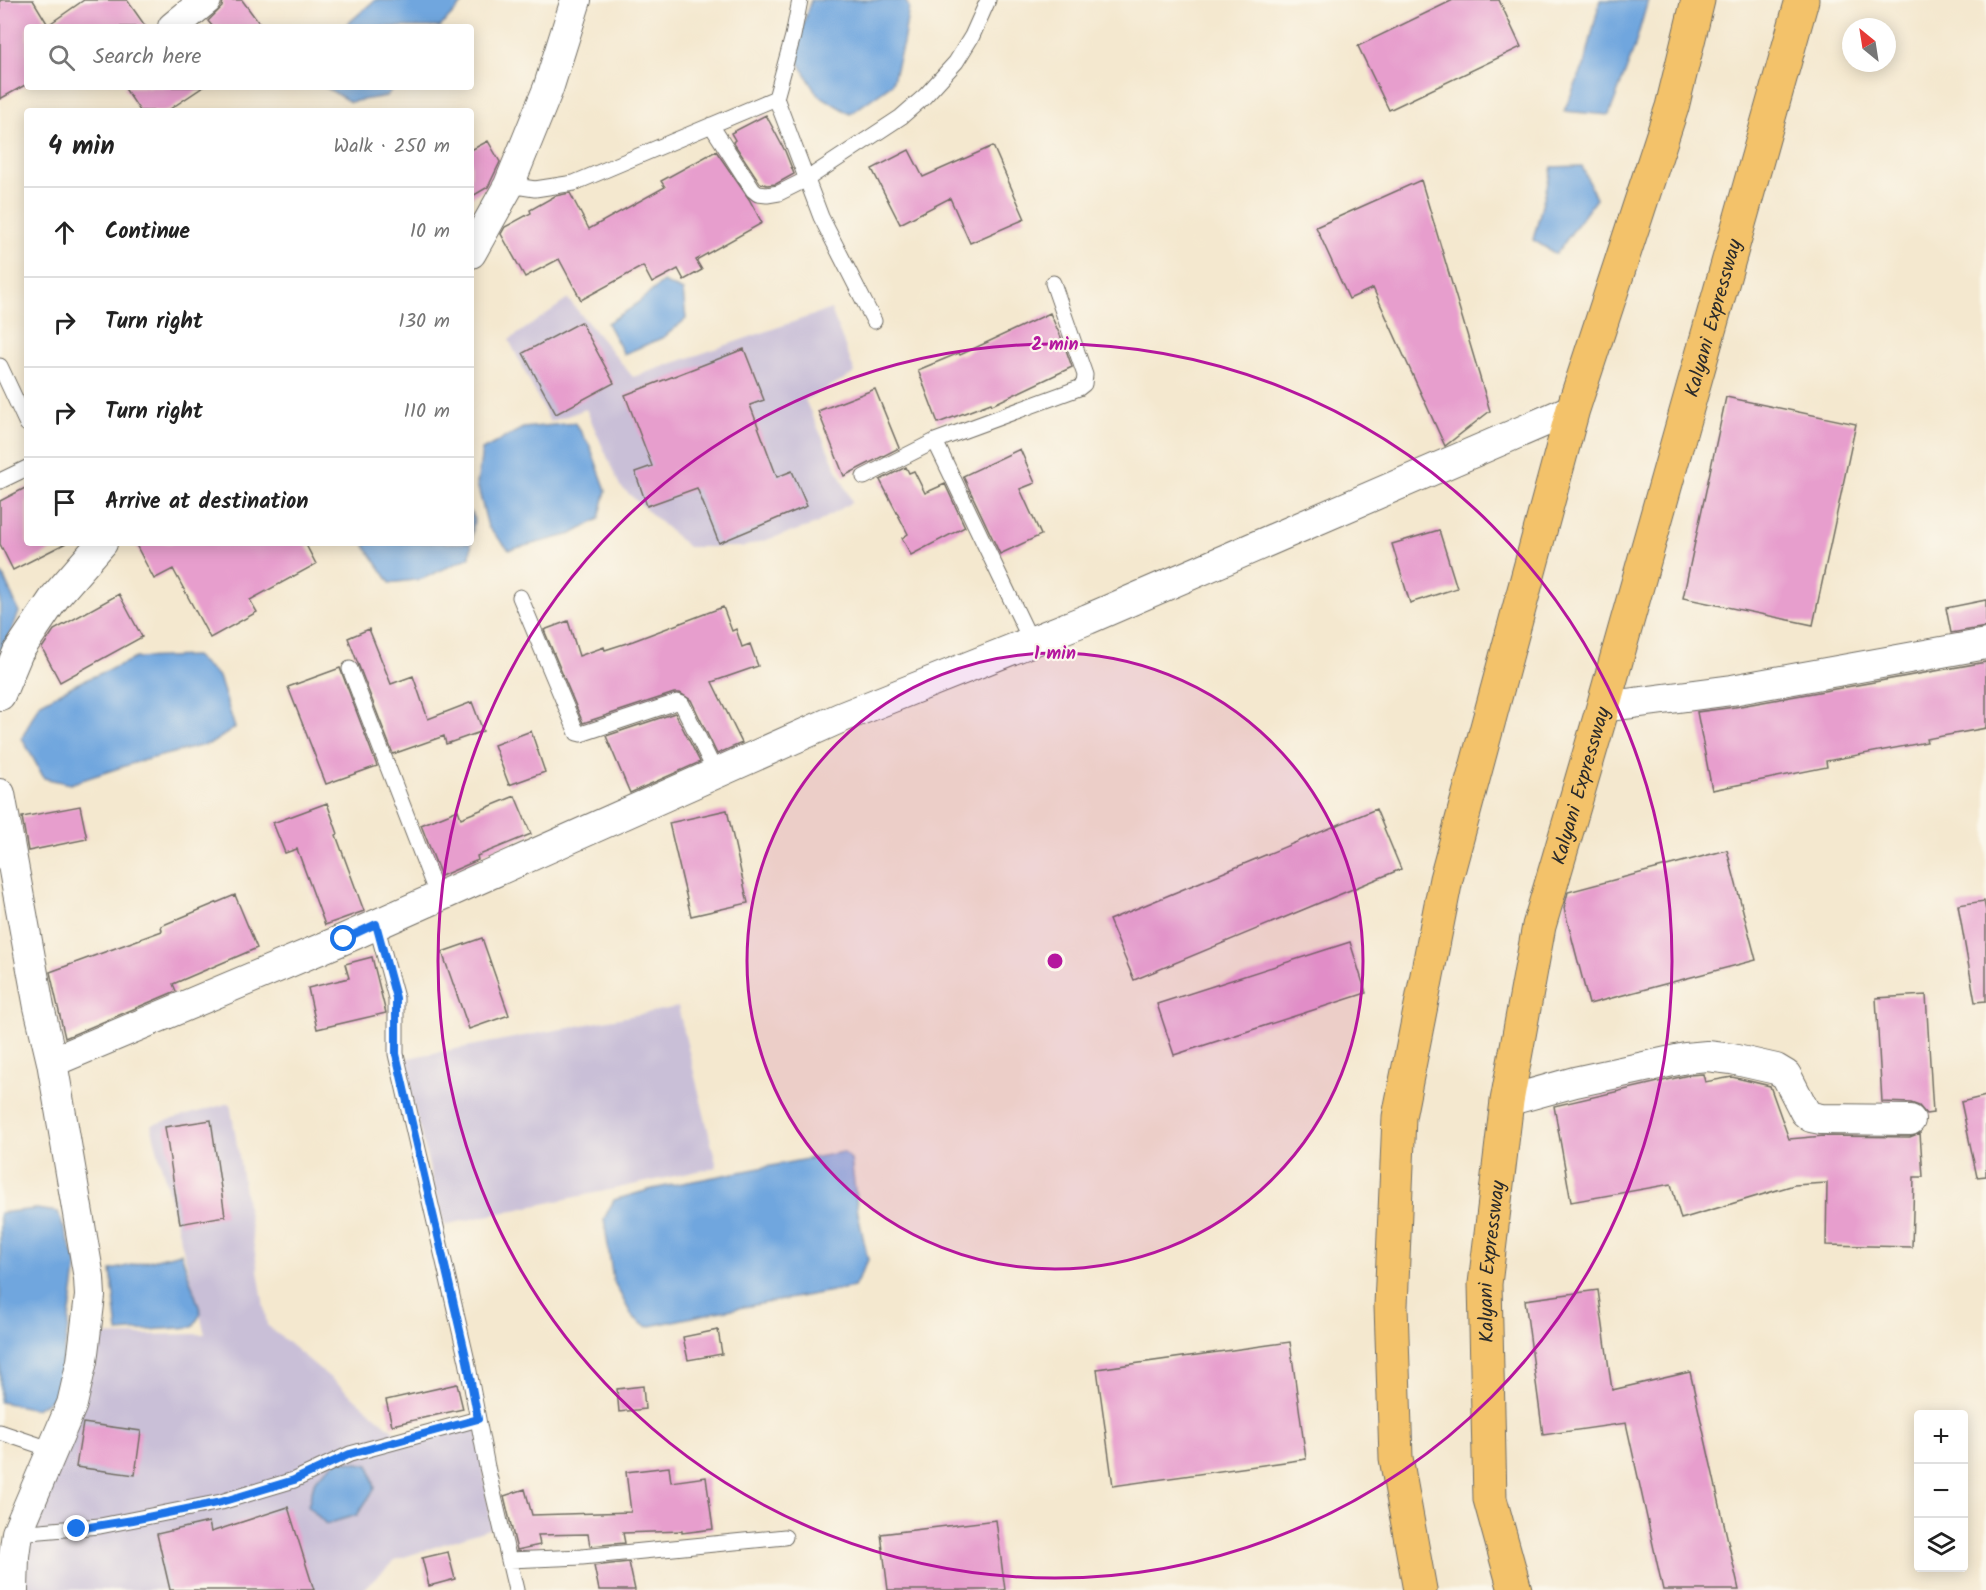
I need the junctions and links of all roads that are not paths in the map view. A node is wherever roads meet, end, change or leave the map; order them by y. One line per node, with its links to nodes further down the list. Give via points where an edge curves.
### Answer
1 (206, 0): 7 (street)
2 (576, 0): 11 (street, via 548,89)
3 (800, 0): 8 (lane)
4 (988, 0): 10 (lane, via 956,62 925,96 901,117)
5 (1698, 0): 16 (highway, via 1672,107)
6 (1808, 1): 28 (highway, Kalyani Expressway)
7 (177, 24)
8 (776, 98): 9 (lane); 10 (lane)
9 (711, 125): 10 (lane, via 758,194 779,193); 11 (lane, via 574,183 535,189)
10 (807, 179): 14 (lane, via 821,217)
11 (509, 185): 12 (street)
12 (474, 248)
13 (1053, 283): 18 (lane, via 1085,375 1084,384)
14 (874, 321)
15 (0, 366): 17 (lane)
16 (1573, 409): 24 (street); 45 (highway, via 1446,879 1399,1117 1391,1306 1396,1458)
17 (24, 418)
18 (935, 441): 20 (lane); 24 (lane)
19 (24, 469): 21 (lane)
20 (864, 477)
21 (0, 481)
22 (97, 546): 27 (street, via 55,597 18,652)
23 (520, 597): 29 (lane, via 578,734 676,702 682,704)
24 (1031, 641): 29 (street)
25 (1986, 644): 28 (street, via 1732,690)
26 (350, 669): 32 (lane)
27 (0, 695)
28 (1603, 707): 35 (highway, Kalyani Expressway, via 1539,926)
29 (716, 773): 32 (street)
30 (0, 794): 31 (street)
31 (7, 870): 34 (street)
32 (438, 897): 33 (street)
33 (376, 924): 34 (street); 37 (lane, via 396,998 396,1054)
34 (52, 1062): 39 (street, via 90,1296 75,1393)
35 (1507, 1101): 36 (street, via 1575,1082 1707,1056 1776,1069 1785,1075 1801,1107 1811,1117); 46 (highway, Kalyani Expressway, via 1485,1284 1490,1499)
36 (1910, 1120)
37 (478, 1419): 40 (lane, via 350,1454 294,1480 221,1502 100,1526); 42 (lane)
38 (0, 1432): 39 (lane)
39 (53, 1450): 40 (street)
40 (17, 1533): 43 (street)
41 (785, 1537): 42 (lane, via 582,1557)
42 (509, 1560): 44 (lane)
43 (13, 1590)
44 (516, 1590)
45 (1420, 1590)
46 (1515, 1590)

